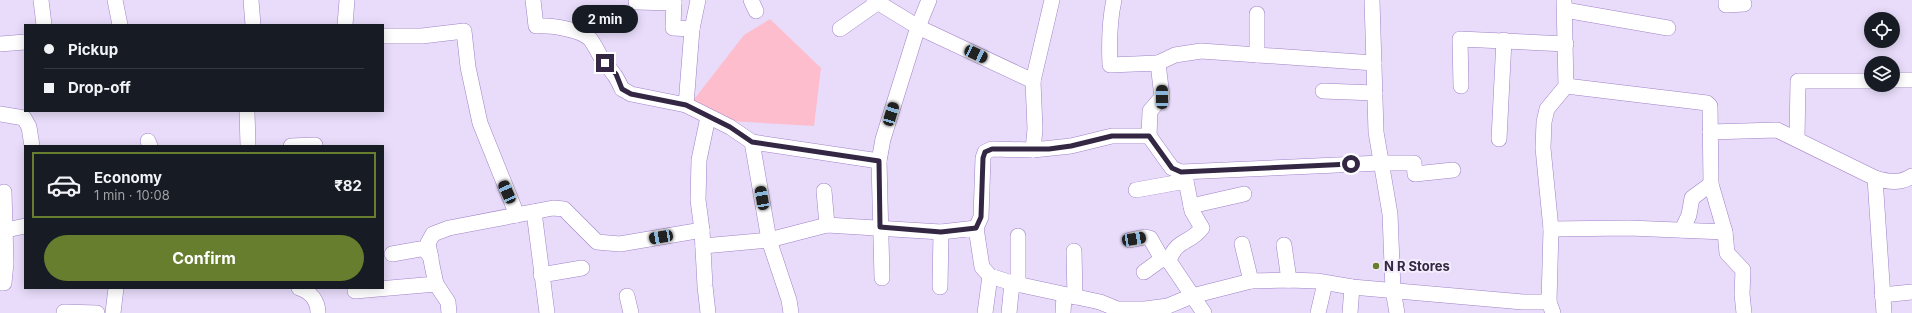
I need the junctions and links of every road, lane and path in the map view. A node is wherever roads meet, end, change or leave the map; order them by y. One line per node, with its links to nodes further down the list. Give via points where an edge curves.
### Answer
1 (41, 0): 18 (street)
2 (115, 0): 19 (street)
3 (251, 0): 20 (street)
4 (347, 0): 21 (street)
5 (533, 0): 42 (street, via 536,26 566,28 589,38 605,63 616,74 622,89 631,94)
6 (698, 0): 24 (street)
7 (928, 0): 22 (street)
8 (1052, 0): 36 (street)
9 (1114, 0): 32 (street, via 1110,18 1110,65)
10 (1372, 0): 33 (street)
11 (1726, 0): 15 (street, via 1726,5)
12 (674, 1): 13 (street); 24 (street, via 673,28)
13 (636, 2)
14 (875, 2): 22 (street); 25 (street)
15 (1744, 4)
16 (1565, 5): 23 (street); 30 (street)
17 (1257, 14): 31 (street)
18 (44, 24)
19 (120, 24)
20 (253, 24)
21 (345, 24)
22 (918, 27): 36 (street); 55 (street, via 883,139)
23 (1668, 28)
24 (692, 29): 42 (street)
25 (840, 29)
26 (384, 36): 68 (street, via 422,36 464,31 468,67 480,123)
27 (1504, 40): 30 (street); 38 (street, via 1460,39); 49 (street)
28 (24, 42): 29 (street)
29 (0, 44)
30 (1566, 44): 39 (street)
31 (1257, 55): 32 (street, via 1189,52); 33 (street)
32 (1158, 63): 48 (street, via 1162,97 1150,111)
33 (1374, 63): 41 (street)
34 (1900, 80): 35 (street)
35 (1912, 80)
36 (1033, 81): 54 (street)
37 (1864, 81): 50 (street, via 1798,81)
38 (1461, 86)
39 (1566, 86): 47 (street, via 1707,103 1711,112); 73 (street, via 1547,109 1544,122 1543,148)
40 (1323, 91): 41 (street)
41 (1374, 93): 56 (street)
42 (686, 105): 46 (street)
43 (247, 112): 53 (street)
44 (0, 114): 45 (street)
45 (25, 115): 52 (street)
46 (708, 117): 51 (street, via 730,127); 74 (street, via 699,160 698,200)
47 (1710, 132): 50 (street, via 1777,130); 61 (street)
48 (1149, 136): 54 (street, via 1112,136 1071,146); 59 (street, via 1172,168)
49 (1499, 139)
50 (1797, 139): 60 (street)
51 (752, 142): 55 (street); 80 (street)
52 (32, 145)
53 (248, 145)
54 (1033, 150): 72 (street, via 992,149 985,152 981,217)
55 (879, 161): 71 (street)
56 (1381, 163): 57 (street, via 1414,163 1415,174); 59 (street); 106 (street, via 1390,214)
57 (1453, 170)
58 (1912, 176): 60 (street, via 1899,182)
59 (1184, 177): 62 (street); 66 (street)
60 (1875, 178): 109 (street)
61 (1711, 184): 75 (street, via 1692,198 1689,215); 77 (street)
62 (1136, 190)
63 (824, 191): 69 (street)
64 (4, 192): 78 (street)
65 (1244, 194): 66 (street)
66 (1191, 206): 88 (street, via 1202,228 1196,236 1181,242)
67 (534, 212): 68 (street); 74 (street, via 553,208 564,210 597,242 620,244); 91 (street)
68 (517, 215): 87 (street, via 449,228 433,234 428,243)
69 (827, 225): 71 (street); 80 (street)
70 (24, 226): 78 (street)
71 (880, 227): 76 (street); 93 (street)
72 (976, 228): 76 (street); 92 (street, via 982,267)
73 (1551, 229): 75 (street); 113 (street)
74 (702, 230): 84 (street)
75 (1682, 230): 77 (street)
76 (941, 232): 100 (street)
77 (1725, 232): 130 (street, via 1727,253 1743,270)
78 (2, 233): 96 (street, via 4,283)
79 (1018, 236): 99 (street)
80 (769, 240): 84 (street); 122 (street)
81 (1130, 240): 88 (street, via 1150,238)
82 (1242, 244): 95 (street)
83 (1284, 245): 94 (street)
84 (703, 246): 121 (street)
85 (1074, 252): 111 (street)
86 (392, 254): 87 (street, via 420,249 426,250)
87 (431, 256): 98 (street)
88 (1165, 260): 90 (street); 112 (street)
89 (582, 268): 91 (street)
90 (1144, 272)
91 (541, 275): 119 (street)
92 (990, 276): 99 (street); 123 (street)
93 (882, 278)
94 (1288, 280): 95 (street); 97 (street)
95 (1251, 281): 112 (street)
96 (0, 283)
97 (1325, 283): 101 (street); 127 (street)
98 (436, 284): 102 (street); 118 (street, via 448,302)
99 (1015, 284): 111 (street); 124 (street)
100 (940, 287)
101 (1352, 287): 106 (street); 128 (street)
102 (384, 288)
103 (116, 289): 116 (street)
104 (300, 289): 117 (street, via 311,295 318,304)
105 (378, 289): 107 (street)
106 (1393, 290): 113 (street, via 1523,302); 129 (street)
107 (355, 291)
108 (1912, 292): 109 (street)
109 (1882, 295): 131 (street)
110 (627, 296): 120 (street)
111 (1069, 296): 112 (street, via 1100,302 1116,309 1168,306); 125 (street)
112 (1192, 296): 126 (street)
113 (1551, 308)
114 (64, 312): 115 (street)
115 (97, 313)
116 (113, 313)
117 (318, 313)
118 (449, 313)
119 (547, 313)
120 (632, 313)
121 (708, 313)
122 (791, 313)
123 (985, 313)
124 (1009, 313)
125 (1063, 313)
126 (1204, 313)
127 (1318, 313)
128 (1350, 313)
129 (1397, 313)
130 (1744, 313)
131 (1884, 313)

